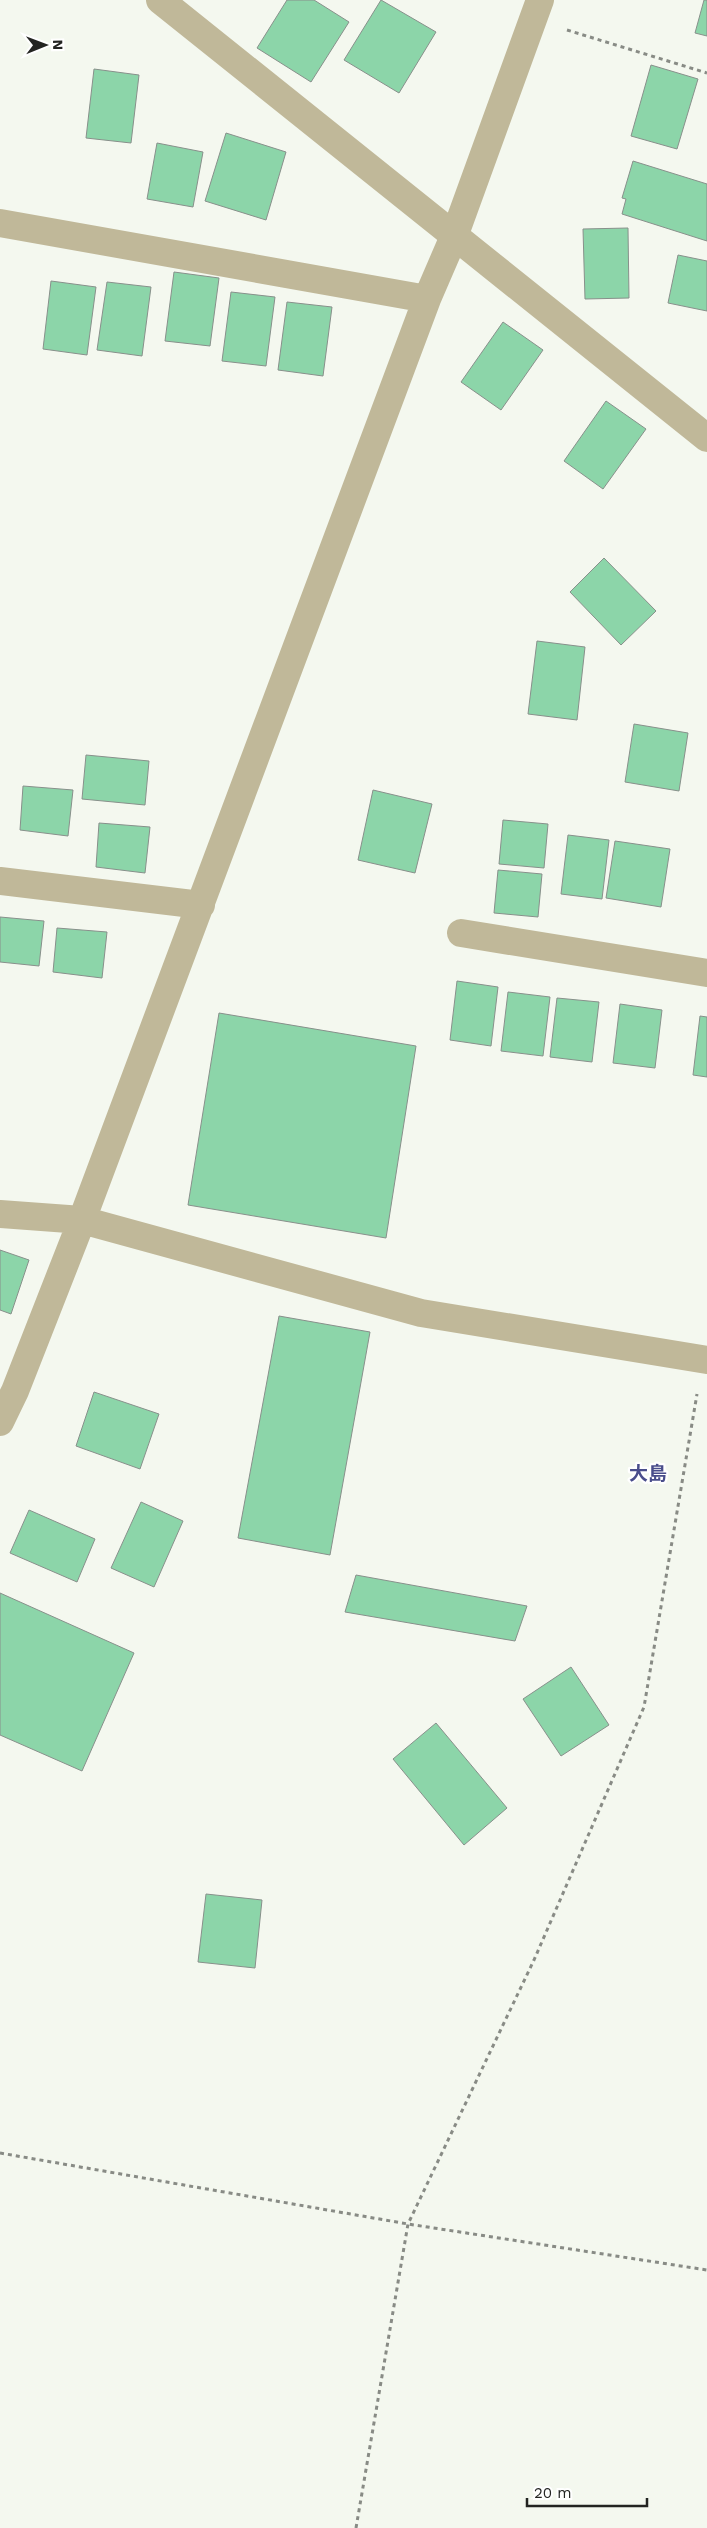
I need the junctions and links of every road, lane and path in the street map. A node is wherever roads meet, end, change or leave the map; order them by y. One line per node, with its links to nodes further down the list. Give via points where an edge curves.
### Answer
1 (160, 0): 5 (street)
2 (536, 10): 3 (path); 5 (street)
3 (707, 73)
4 (0, 223): 6 (street)
5 (455, 234): 6 (street); 7 (street)
6 (428, 299): 9 (street)
7 (707, 438)
8 (0, 881): 9 (street)
9 (201, 905): 13 (street)
10 (461, 933): 11 (street)
11 (707, 973)
12 (0, 1214): 13 (street)
13 (82, 1220): 14 (street, via 421,1313); 15 (street)
14 (705, 1360): 17 (path, via 644,1707 534,1960)
15 (0, 1422)
16 (0, 2153): 17 (path)
17 (408, 2224): 18 (path); 19 (path)
18 (707, 2270)
19 (356, 2528)

